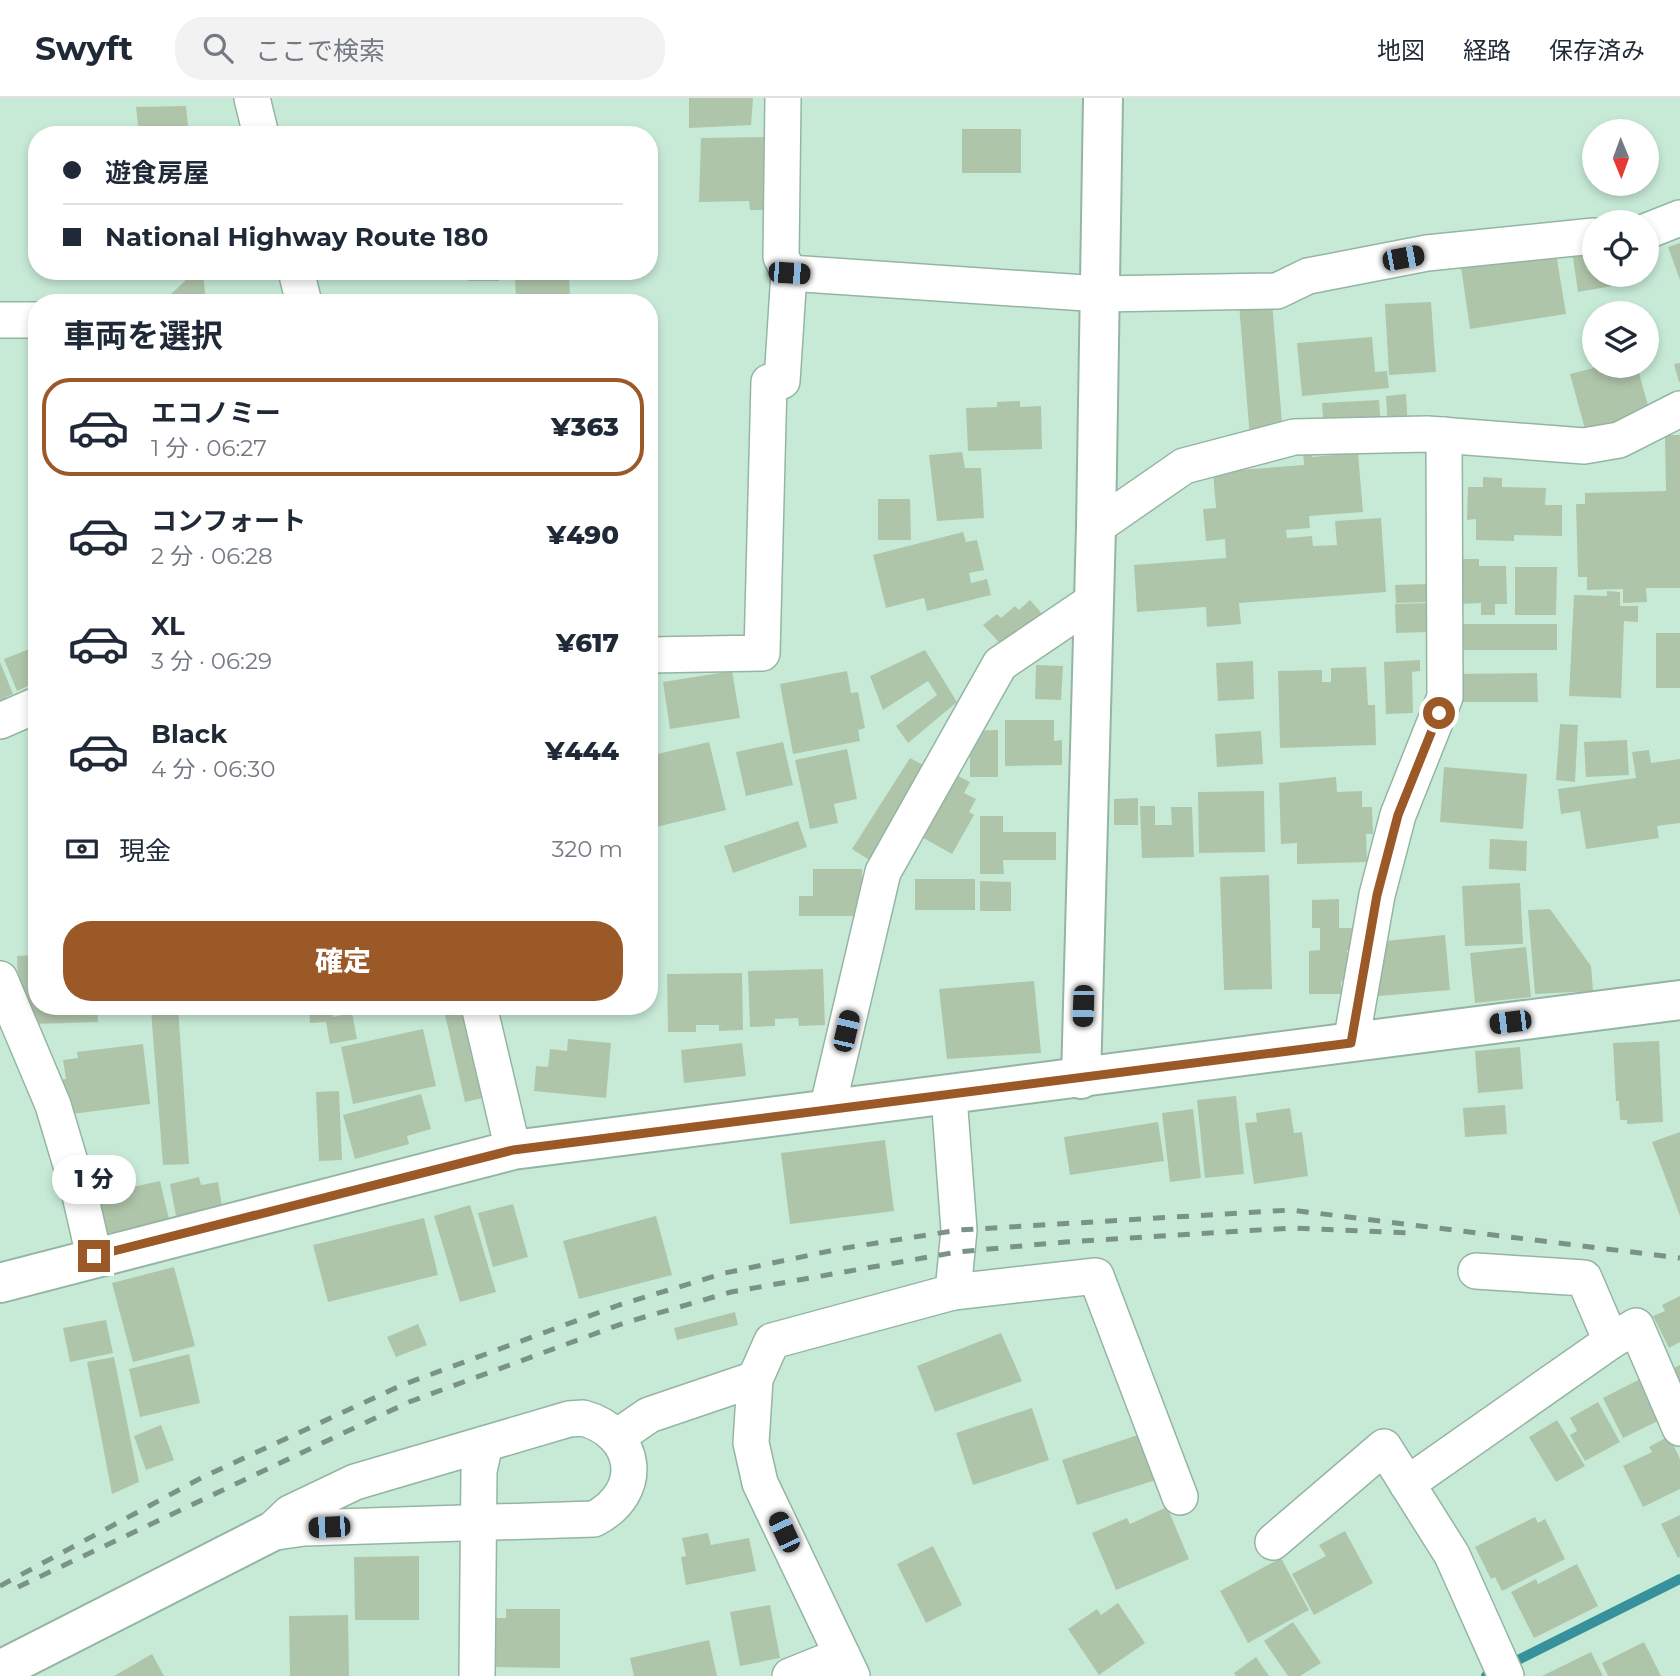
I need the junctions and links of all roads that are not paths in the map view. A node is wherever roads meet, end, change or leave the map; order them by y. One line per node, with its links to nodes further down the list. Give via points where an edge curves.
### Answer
1 (252, 98): 4 (street)
2 (783, 98): 8 (street, via 781,257)
3 (1103, 98): 9 (main road)
4 (259, 126)
5 (1680, 218): 6 (street)
6 (1659, 226)
7 (1582, 237): 9 (street, via 1427,253 1308,276 1277,291)
8 (789, 273): 9 (street); 16 (street, via 782,381 769,382 762,653)
9 (1100, 294): 14 (main road)
10 (0, 320): 11 (street)
11 (28, 320)
12 (1680, 409): 13 (street, via 1619,440 1584,446)
13 (1444, 435): 14 (street, via 1294,437 1184,466); 22 (street, via 1445,697 1398,815 1377,895)
14 (1096, 527): 15 (main road)
15 (1093, 601): 23 (main road); 25 (street, via 1000,664 883,872)
16 (658, 655)
17 (28, 709): 18 (street)
18 (0, 721)
19 (0, 979): 27 (street, via 53,1105)
20 (1680, 1000): 22 (main road)
21 (481, 1015): 26 (street)
22 (1351, 1043): 23 (main road)
23 (1081, 1079): 24 (main road)
24 (949, 1096): 25 (main road); 30 (street, via 959,1230)
25 (827, 1111): 26 (main road)
26 (513, 1150): 27 (main road)
27 (94, 1256): 29 (main road)
28 (1476, 1272): 31 (street, via 1584,1278)
29 (0, 1283)
30 (953, 1292): 32 (street, via 772,1341); 37 (street, via 1096,1276)
31 (1611, 1340): 33 (street, via 1636,1326); 36 (street)
32 (755, 1379): 34 (street, via 649,1415); 41 (street, via 751,1443 760,1483)
33 (1680, 1428)
34 (617, 1437): 35 (street, via 597,1422 569,1419); 38 (street, via 629,1474 623,1494 607,1512 580,1521)
35 (485, 1444): 38 (street, via 479,1471); 39 (street, via 355,1482 290,1513)
36 (1407, 1484): 40 (street, via 1384,1447); 45 (street, via 1452,1555)
37 (1180, 1497)
38 (478, 1522): 39 (street); 43 (street)
39 (268, 1533): 42 (main road)
40 (1273, 1542)
41 (847, 1665): 44 (street)
42 (0, 1670)
43 (477, 1676)
44 (790, 1676)
45 (1506, 1676)

